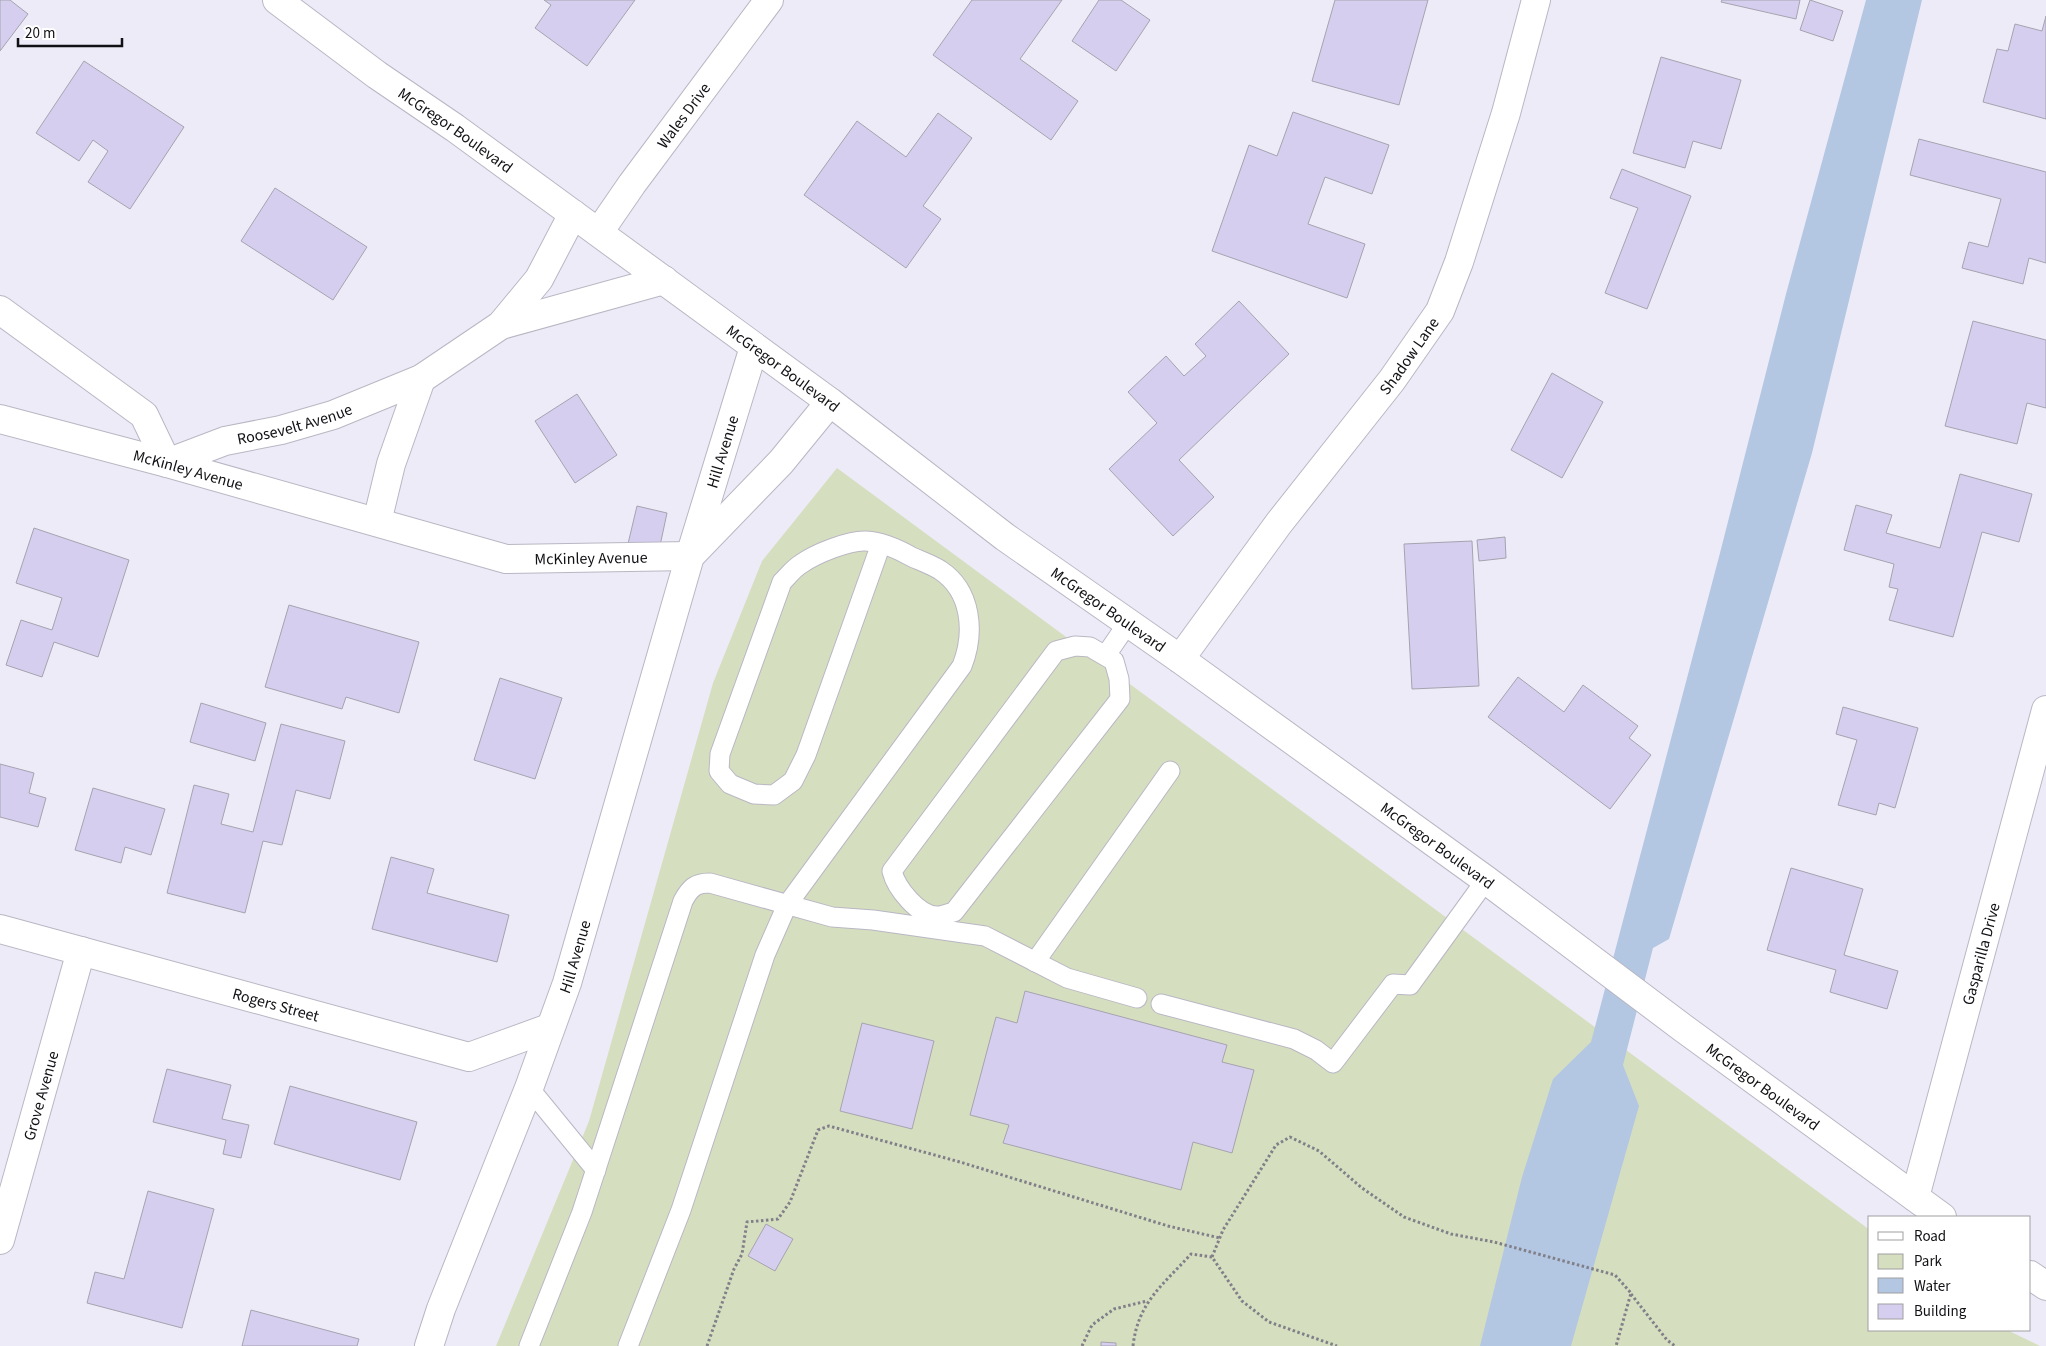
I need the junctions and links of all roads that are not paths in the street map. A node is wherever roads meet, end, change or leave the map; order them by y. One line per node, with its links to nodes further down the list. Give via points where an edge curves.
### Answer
1 (277, 0): 4 (street, McGregor Boulevard)
2 (769, 0): 5 (street, Wales Drive)
3 (1536, 0): 19 (street, Shadow Lane, via 1460,262 1440,311 1392,380 1279,523)
4 (574, 214): 5 (street, McGregor Boulevard); 8 (street, Roosevelt Avenue, via 539,279)
5 (599, 232): 6 (street, McGregor Boulevard)
6 (664, 280): 8 (street); 9 (street, McGregor Boulevard)
7 (0, 310): 13 (street, via 144,415)
8 (501, 325): 10 (street, Roosevelt Avenue)
9 (754, 347): 11 (street, McGregor Boulevard); 16 (street, Hill Avenue)
10 (421, 379): 13 (street, Roosevelt Avenue, via 332,415 281,430 225,441); 14 (street, via 391,464)
11 (830, 402): 16 (street, Hill Avenue, via 781,462); 17 (street, McGregor Boulevard, via 975,515)
12 (0, 419): 13 (street, McKinley Avenue)
13 (167, 463): 14 (street, McKinley Avenue)
14 (377, 522): 16 (street, McKinley Avenue, via 506,560)
15 (881, 544): 15 (lane, via 806,755 793,781 774,796 754,794 730,784 719,771 720,754 782,582 800,564 831,549 864,541); 24 (lane, via 941,570 959,588 970,615 967,654 957,674)
16 (690, 556): 31 (street, Hill Avenue, via 569,974)
17 (1128, 623): 18 (lane); 19 (street, McGregor Boulevard)
18 (1106, 655): 23 (lane, via 1114,661 1118,672 1120,699 954,912 938,916 925,913); 23 (lane, via 1090,647 1075,646 1056,651 892,871 894,881)
19 (1180, 660): 22 (street, McGregor Boulevard)
20 (2046, 710): 34 (street, Gasparilla Drive)
21 (1170, 771): 28 (lane)
22 (1486, 880): 30 (lane, via 1410,985 1393,984 1333,1063 1294,1039); 34 (street, McGregor Boulevard)
23 (913, 903): 25 (lane)
24 (787, 905): 25 (lane, via 832,917); 33 (lane, via 710,883 698,883 688,891); 41 (lane, via 764,955 681,1210)
25 (900, 925): 28 (lane, via 985,936)
26 (0, 929): 27 (street, Rogers Street)
27 (81, 951): 31 (street, Rogers Street, via 469,1057); 36 (street, Grove Avenue)
28 (1035, 962): 29 (lane, via 1067,978)
29 (1137, 998)
30 (1161, 1004)
31 (550, 1028): 32 (street, Hill Avenue)
32 (529, 1088): 33 (lane); 39 (street, Hill Avenue)
33 (596, 1170): 40 (lane)
34 (1916, 1197): 35 (street, McGregor Boulevard)
35 (1941, 1216)
36 (0, 1240)
37 (2031, 1276): 38 (street)
38 (2046, 1286)
39 (429, 1346)
40 (529, 1346)
41 (628, 1346)

